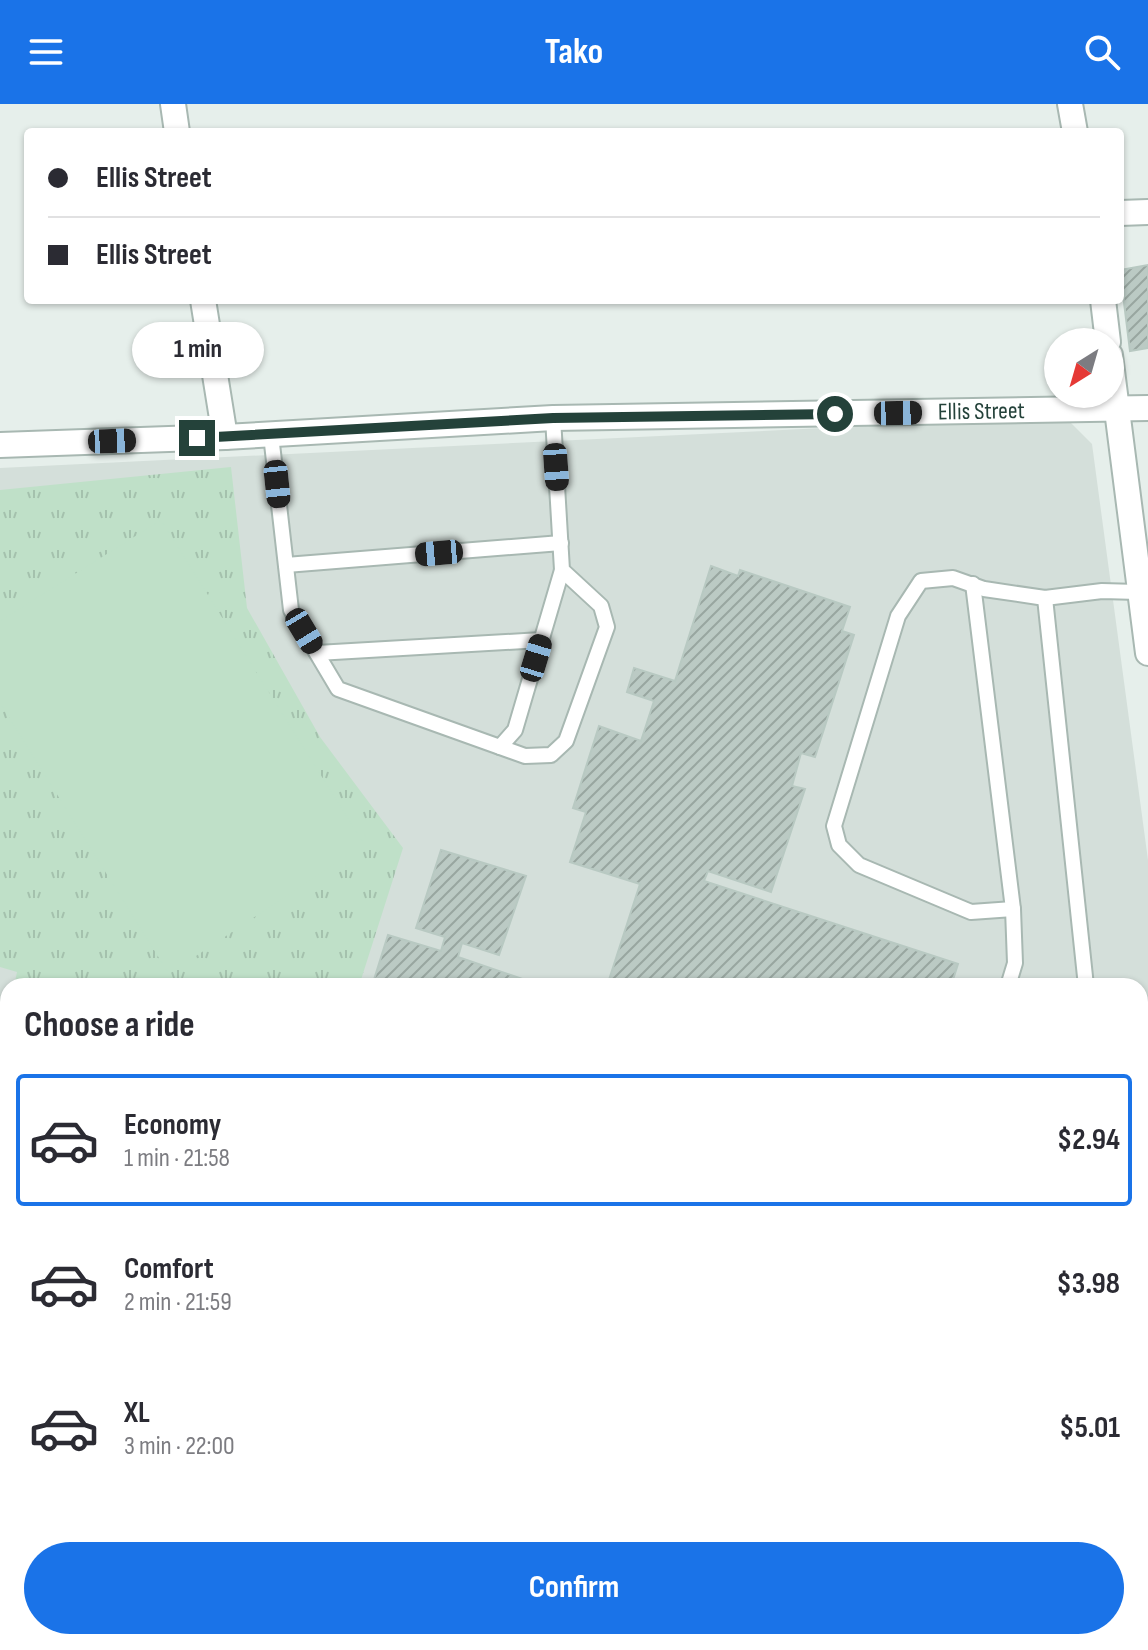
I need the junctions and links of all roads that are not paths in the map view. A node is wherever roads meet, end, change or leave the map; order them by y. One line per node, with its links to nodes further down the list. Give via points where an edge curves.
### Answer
1 (173, 104): 3 (street)
2 (1070, 104): 4 (street)
3 (176, 128)
4 (1074, 128)
5 (1148, 212): 6 (street)
6 (1124, 213)
7 (204, 304): 14 (street)
8 (1103, 304): 9 (street)
9 (1106, 328)
10 (1148, 408): 11 (street, Ellis Street)
11 (1117, 409): 12 (street, Ellis Street); 20 (street)
12 (553, 418): 13 (street, Ellis Street); 16 (lane)
13 (271, 435): 14 (street, Ellis Street); 17 (lane)
14 (225, 437): 15 (street, Ellis Street)
15 (0, 445)
16 (561, 543): 17 (lane); 18 (lane)
17 (286, 565): 23 (lane, via 291,610)
18 (562, 570): 22 (lane); 25 (lane, via 601,606 607,627 566,741 551,755 525,756)
19 (973, 584): 21 (lane); 26 (lane); 26 (lane, via 953,578 921,581 898,616 834,826 839,845 859,865 971,912)
20 (1138, 592): 21 (lane); 24 (street)
21 (1045, 598): 28 (lane)
22 (541, 640): 23 (lane); 25 (lane, via 515,730)
23 (317, 653): 25 (lane, via 338,689)
24 (1148, 653)
25 (500, 747)
26 (1013, 909): 27 (lane, via 1015,963)
27 (1010, 978)
28 (1085, 978)

